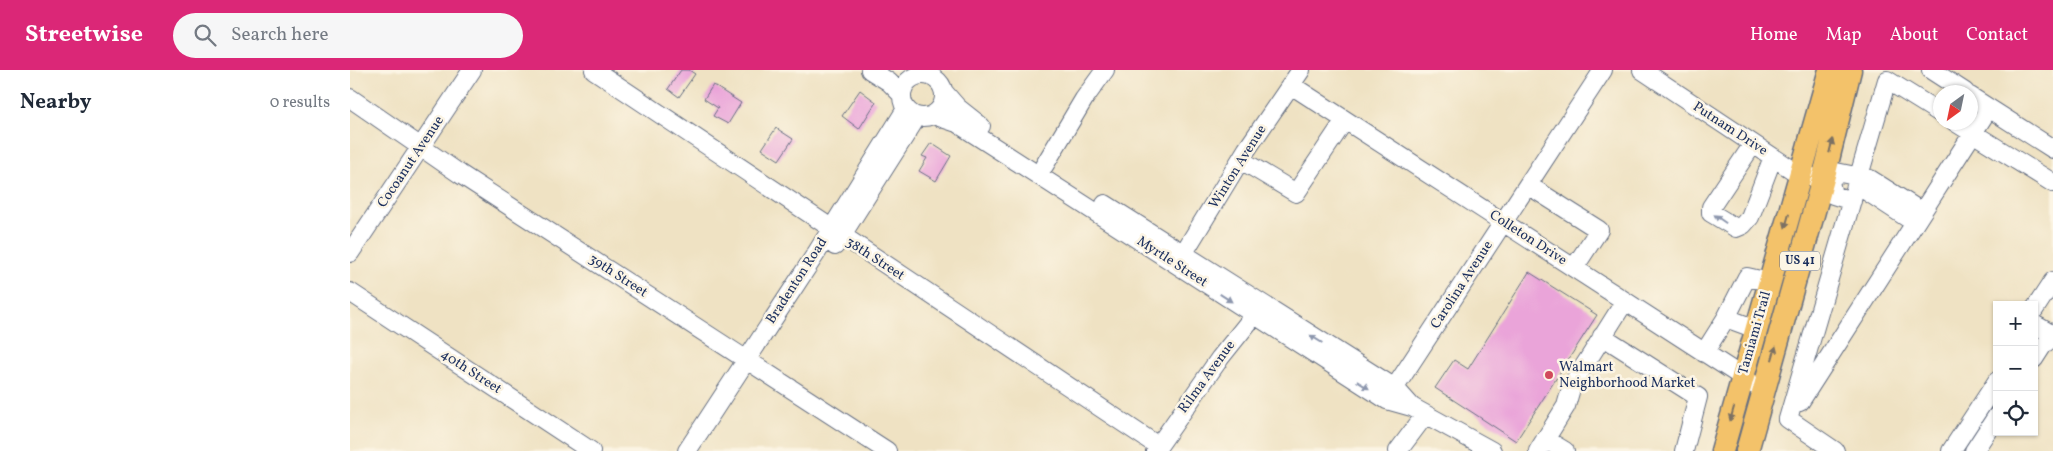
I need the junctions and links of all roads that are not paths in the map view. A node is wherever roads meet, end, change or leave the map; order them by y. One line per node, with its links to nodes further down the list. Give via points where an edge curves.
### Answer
1 (472, 70): 24 (street, Cocoanut Avenue)
2 (594, 70): 36 (street, 38th Street)
3 (870, 70): 18 (street, Myrtle Street, via 889,82)
4 (900, 70): 12 (street, Myrtle Street)
5 (1104, 70): 28 (street)
6 (1301, 70): 13 (street, Winton Avenue)
7 (1603, 70): 32 (street, Carolina Avenue)
8 (1642, 70): 23 (street, Putnam Drive)
9 (1830, 70): 29 (main road, Tamiami Trail / US 41)
10 (1850, 70): 30 (main road, Tamiami Trail / US 41, one-way to 10)
11 (1931, 70): 14 (street)
12 (935, 78): 18 (street, Bradenton Road, via 942,108); 18 (street, Bradenton Road, via 910,80 905,85); 28 (street, Myrtle Street, via 973,122)
13 (1291, 85): 20 (street, Colleton Drive); 27 (street, Winton Avenue)
14 (1954, 85)
15 (350, 98): 24 (street, 39th Street)
16 (1978, 101): 17 (street)
17 (1989, 108): 22 (street); 25 (street)
18 (915, 109): 36 (street, Bradenton Road); 38 (street, Myrtle Street, via 957,123)
19 (1933, 109): 33 (street, via 1887,80)
20 (1345, 120): 27 (street, via 1296,193); 35 (street, Colleton Drive)
21 (1968, 130): 22 (street)
22 (1973, 133): 31 (street); 34 (street)
23 (1753, 144): 26 (street, Putnam Drive); 26 (street, one-way to 23, via 1750,217 1743,226 1736,228 1723,222 1711,212 1711,207)
24 (421, 146): 37 (street, Cocoanut Avenue); 53 (street, 39th Street)
25 (2053, 149)
26 (1774, 157): 29 (street, Putnam Drive)
27 (1241, 160): 38 (street, Winton Avenue)
28 (1044, 166): 38 (street, Myrtle Street)
29 (1800, 174): 30 (street, Putnam Drive); 41 (main road, Tamiami Trail / US 41, one-way to 41)
30 (1827, 181): 33 (street, via 1836,172); 33 (street, via 1832,195); 56 (main road, Tamiami Trail / US 41, one-way to 30)
31 (2053, 183)
32 (1528, 185): 35 (street, Carolina Avenue); 39 (street, via 1599,230)
33 (1856, 188): 34 (street, via 1870,179); 59 (street)
34 (1919, 217): 59 (street)
35 (1504, 222): 39 (street, Colleton Drive); 57 (street, Carolina Avenue)
36 (836, 232): 53 (street, Bradenton Road); 62 (street, 38th Street)
37 (350, 253)
38 (1180, 260): 45 (street, Myrtle Street)
39 (1574, 268): 43 (street, Colleton Drive)
40 (2053, 281): 44 (street)
41 (1770, 282): 46 (street, via 1747,277); 48 (main road, Tamiami Trail / US 41)
42 (350, 292): 64 (street, 40th Street)
43 (1625, 301): 49 (street); 51 (street, Colleton Drive)
44 (2038, 304)
45 (1258, 311): 57 (street, Myrtle Street); 62 (street, Rilma Avenue, via 1220,358)
46 (1726, 318): 48 (street); 51 (street)
47 (2038, 327): 50 (street)
48 (1756, 329): 54 (main road, Tamiami Trail / US 41)
49 (1602, 336): 61 (street, via 1572,385 1566,406); 71 (street, via 1698,396)
50 (2053, 336): 52 (street)
51 (1704, 352): 54 (street, Colleton Drive)
52 (2038, 353)
53 (751, 363): 65 (street, Bradenton Road); 66 (street, Bradenton Road); 67 (street, 39th Street)
54 (1742, 378): 56 (street, Colleton Drive); 72 (main road, Tamiami Trail / US 41, one-way to 72)
55 (1993, 387): 74 (street)
56 (1764, 391): 63 (main road, Tamiami Trail / US 41)
57 (1391, 394): 58 (street, Myrtle Street)
58 (1418, 411): 68 (street); 69 (street, Myrtle Street)
59 (1788, 419): 73 (street)
60 (1993, 422): 75 (street)
61 (1541, 445): 70 (street)
62 (1156, 449)
63 (1750, 449)
64 (592, 451)
65 (686, 451)
66 (700, 451)
67 (887, 451)
68 (1398, 451)
69 (1492, 451)
70 (1565, 451)
71 (1684, 451)
72 (1722, 451)
73 (1836, 451)
74 (1950, 451)
75 (1974, 451)

